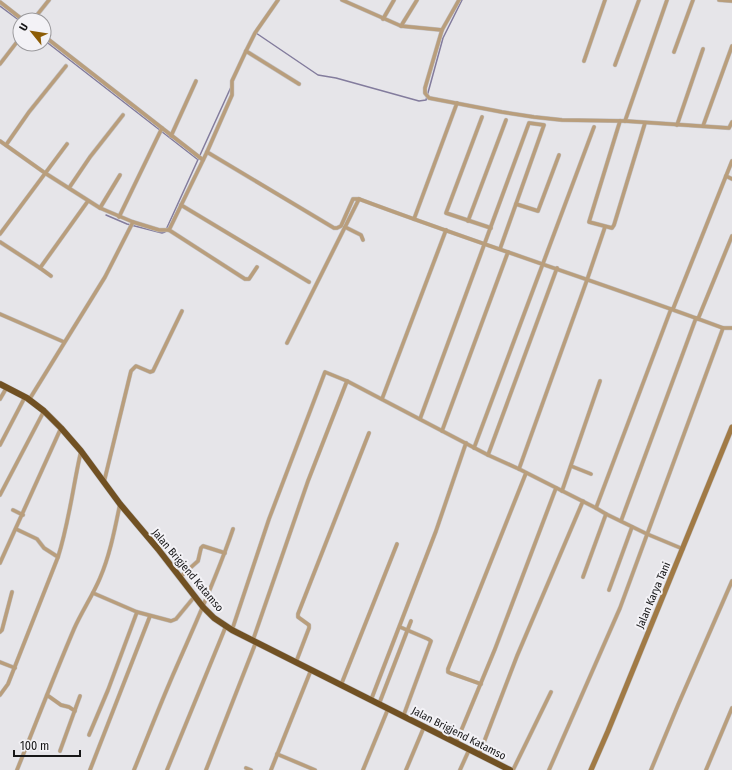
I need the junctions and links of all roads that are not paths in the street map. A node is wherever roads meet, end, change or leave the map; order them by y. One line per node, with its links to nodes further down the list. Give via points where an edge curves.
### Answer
1 (49, 0): 15 (street)
2 (278, 0): 23 (street)
3 (342, 0): 16 (street)
4 (394, 0): 16 (street)
5 (417, 0): 17 (street)
6 (459, 0): 18 (street)
7 (605, 0): 25 (street)
8 (638, 0): 28 (street)
9 (667, 0): 36 (street)
10 (693, 0): 24 (street)
11 (719, 0): 12 (street)
12 (732, 1)
13 (0, 2): 14 (street)
14 (13, 12)
15 (40, 12)
16 (383, 19): 17 (street)
17 (402, 26): 18 (street)
18 (442, 30): 31 (street, via 424,88 425,93 432,99)
19 (52, 42): 42 (street)
20 (732, 46): 40 (street)
21 (12, 48): 26 (street)
22 (703, 49): 39 (street)
23 (246, 50): 30 (street); 47 (street, via 232,81 232,96)
24 (674, 52)
25 (584, 61)
26 (0, 64)
27 (66, 66): 44 (street)
28 (615, 66)
29 (196, 81): 43 (street)
30 (299, 84)
31 (457, 104): 35 (street, via 562,120); 62 (street)
32 (123, 115): 55 (street)
33 (482, 117): 63 (street, via 446,213)
34 (506, 120): 63 (street)
35 (620, 121): 36 (street); 66 (street, via 590,220 590,223)
36 (625, 122): 37 (street)
37 (645, 122): 39 (street); 66 (street, via 614,226)
38 (732, 122): 40 (street, via 729,128)
39 (677, 125): 40 (street)
40 (703, 126)
41 (594, 127): 77 (street)
42 (162, 128): 43 (street); 61 (street)
43 (171, 136): 49 (street)
44 (3, 143): 46 (street); 51 (street)
45 (68, 144): 51 (street)
46 (0, 147)
47 (207, 152): 49 (street); 56 (street, via 334,228 341,226 352,199)
48 (559, 155): 58 (street, via 538,211)
49 (203, 160): 59 (street)
50 (732, 161): 53 (street)
51 (45, 173): 55 (street); 70 (street)
52 (120, 175): 60 (street)
53 (726, 176): 54 (street); 84 (street)
54 (732, 178)
55 (69, 188): 57 (street)
56 (359, 198): 62 (street); 65 (street)
57 (88, 201): 60 (street); 79 (street)
58 (516, 204): 67 (street, via 544,126 529,123); 75 (street)
59 (181, 205): 68 (street); 83 (street)
60 (100, 208): 61 (street)
61 (119, 217): 64 (street)
62 (414, 219): 69 (street)
63 (468, 220): 67 (street)
64 (132, 224): 68 (street); 90 (street, via 105,277)
65 (345, 227): 72 (street, via 361,235); 91 (street)
66 (605, 227): 82 (street)
67 (491, 228): 74 (street)
68 (169, 230): 78 (street, via 245,279 249,279)
69 (446, 230): 74 (street); 98 (street)
70 (0, 234)
71 (732, 236): 87 (street)
72 (363, 240)
73 (0, 242): 79 (street)
74 (486, 244): 75 (street); 100 (street)
75 (500, 249): 76 (street)
76 (508, 252): 77 (street); 103 (street)
77 (543, 264): 80 (street); 107 (street)
78 (256, 267)
79 (40, 268): 81 (street)
80 (557, 268): 82 (street); 109 (street)
81 (51, 276)
82 (587, 280): 84 (street); 111 (street)
83 (309, 282)
84 (672, 309): 87 (street); 121 (street)
85 (182, 311): 114 (street, via 153,371 136,366 130,371)
86 (0, 314): 90 (street)
87 (697, 318): 88 (street); 125 (street)
88 (723, 328): 89 (street); 129 (street)
89 (732, 328)
90 (64, 342): 96 (street)
91 (287, 343)
92 (347, 381): 98 (street); 148 (street, via 324,373 269,519); 151 (street, via 308,481)
93 (600, 381): 110 (street)
94 (0, 384): 95 (highway, Jalan Brigjend Katamso)
95 (7, 387): 96 (highway, Jalan Brigjend Katamso); 97 (street)
96 (27, 398): 99 (highway, Jalan Brigjend Katamso); 106 (street)
97 (0, 399)
98 (382, 399): 100 (street)
99 (44, 411): 102 (highway, Jalan Brigjend Katamso); 115 (street)
100 (420, 419): 103 (street)
101 (732, 427): 131 (street, Jalan Karya Tani)
102 (62, 428): 108 (highway, Jalan Brigjend Katamso); 124 (street)
103 (442, 431): 105 (street)
104 (368, 433): 153 (street, via 298,614 309,628)
105 (466, 443): 107 (street); 147 (street)
106 (0, 445)
107 (474, 448): 109 (street)
108 (81, 452): 114 (highway, Jalan Brigjend Katamso); 133 (street)
109 (488, 455): 111 (street)
110 (571, 466): 113 (street); 117 (street)
111 (519, 469): 112 (street)
112 (526, 472): 116 (street); 156 (street, via 448,669 450,673)
113 (591, 474)
114 (104, 482): 120 (highway, Jalan Brigjend Katamso)
115 (2, 487): 118 (street)
116 (556, 488): 117 (street); 156 (street)
117 (562, 491): 119 (street)
118 (0, 495)
119 (583, 501): 121 (street); 174 (street, via 517,656)
120 (120, 504): 135 (highway, Jalan Brigjend Katamso); 140 (street, via 104,567)
121 (596, 508): 123 (street)
122 (13, 510): 124 (street)
123 (606, 514): 125 (street); 136 (street)
124 (23, 515): 127 (street)
125 (621, 521): 126 (street)
126 (632, 527): 129 (street); 138 (street)
127 (16, 529): 133 (street, via 37,539 44,548); 134 (street)
128 (233, 529): 132 (street)
129 (647, 534): 131 (street); 188 (street, via 620,608)
130 (397, 544): 157 (street)
131 (683, 549): 189 (street, Jalan Karya Tani)
132 (225, 553): 135 (street, via 203,546 198,561); 142 (street)
133 (58, 557): 154 (street)
134 (0, 564)
135 (180, 577): 141 (highway, Jalan Brigjend Katamso)
136 (583, 577)
137 (732, 582): 190 (street)
138 (609, 590)
139 (12, 592): 150 (street)
140 (93, 593): 143 (street); 159 (street, via 76,624)
141 (195, 596): 142 (highway, Jalan Brigjend Katamso); 144 (street, via 174,620 167,621)
142 (203, 607): 146 (highway, Jalan Brigjend Katamso); 178 (street)
143 (137, 612): 144 (street); 169 (street)
144 (150, 616): 177 (street)
145 (411, 621): 149 (street)
146 (226, 626): 148 (highway, Jalan Brigjend Katamso); 179 (street)
147 (400, 627): 149 (street); 162 (street)
148 (232, 630): 151 (highway, Jalan Brigjend Katamso)
149 (407, 630): 163 (street); 167 (street, via 431,641)
150 (0, 632)
151 (254, 641): 153 (highway, Jalan Brigjend Katamso); 180 (street)
152 (0, 662): 154 (street)
153 (296, 662): 155 (highway, Jalan Brigjend Katamso)
154 (15, 668): 160 (street)
155 (311, 670): 157 (highway, Jalan Brigjend Katamso); 173 (street)
156 (481, 684): 170 (street)
157 (341, 685): 162 (highway, Jalan Brigjend Katamso)
158 (551, 692): 187 (street)
159 (47, 695): 166 (street); 176 (street)
160 (0, 696)
161 (80, 696): 166 (street)
162 (371, 700): 163 (highway, Jalan Brigjend Katamso)
163 (379, 704): 165 (highway, Jalan Brigjend Katamso)
164 (732, 708): 191 (street)
165 (388, 709): 167 (highway, Jalan Brigjend Katamso); 184 (street)
166 (75, 711): 172 (street)
167 (403, 717): 168 (highway, Jalan Brigjend Katamso)
168 (424, 727): 170 (highway, Jalan Brigjend Katamso); 185 (street)
169 (89, 735)
170 (456, 743): 171 (highway, Jalan Brigjend Katamso)
171 (469, 750): 174 (highway, Jalan Brigjend Katamso); 186 (street)
172 (60, 751)
173 (277, 754): 182 (street); 183 (street)
174 (479, 754): 187 (highway, Jalan Brigjend Katamso)
175 (246, 768): 181 (street)
176 (17, 770)
177 (90, 770)
178 (134, 770)
179 (166, 770)
180 (206, 770)
181 (251, 770)
182 (271, 770)
183 (315, 770)
184 (362, 770)
185 (406, 770)
186 (460, 770)
187 (512, 770)
188 (548, 770)
189 (591, 770)
190 (651, 770)
191 (706, 770)

